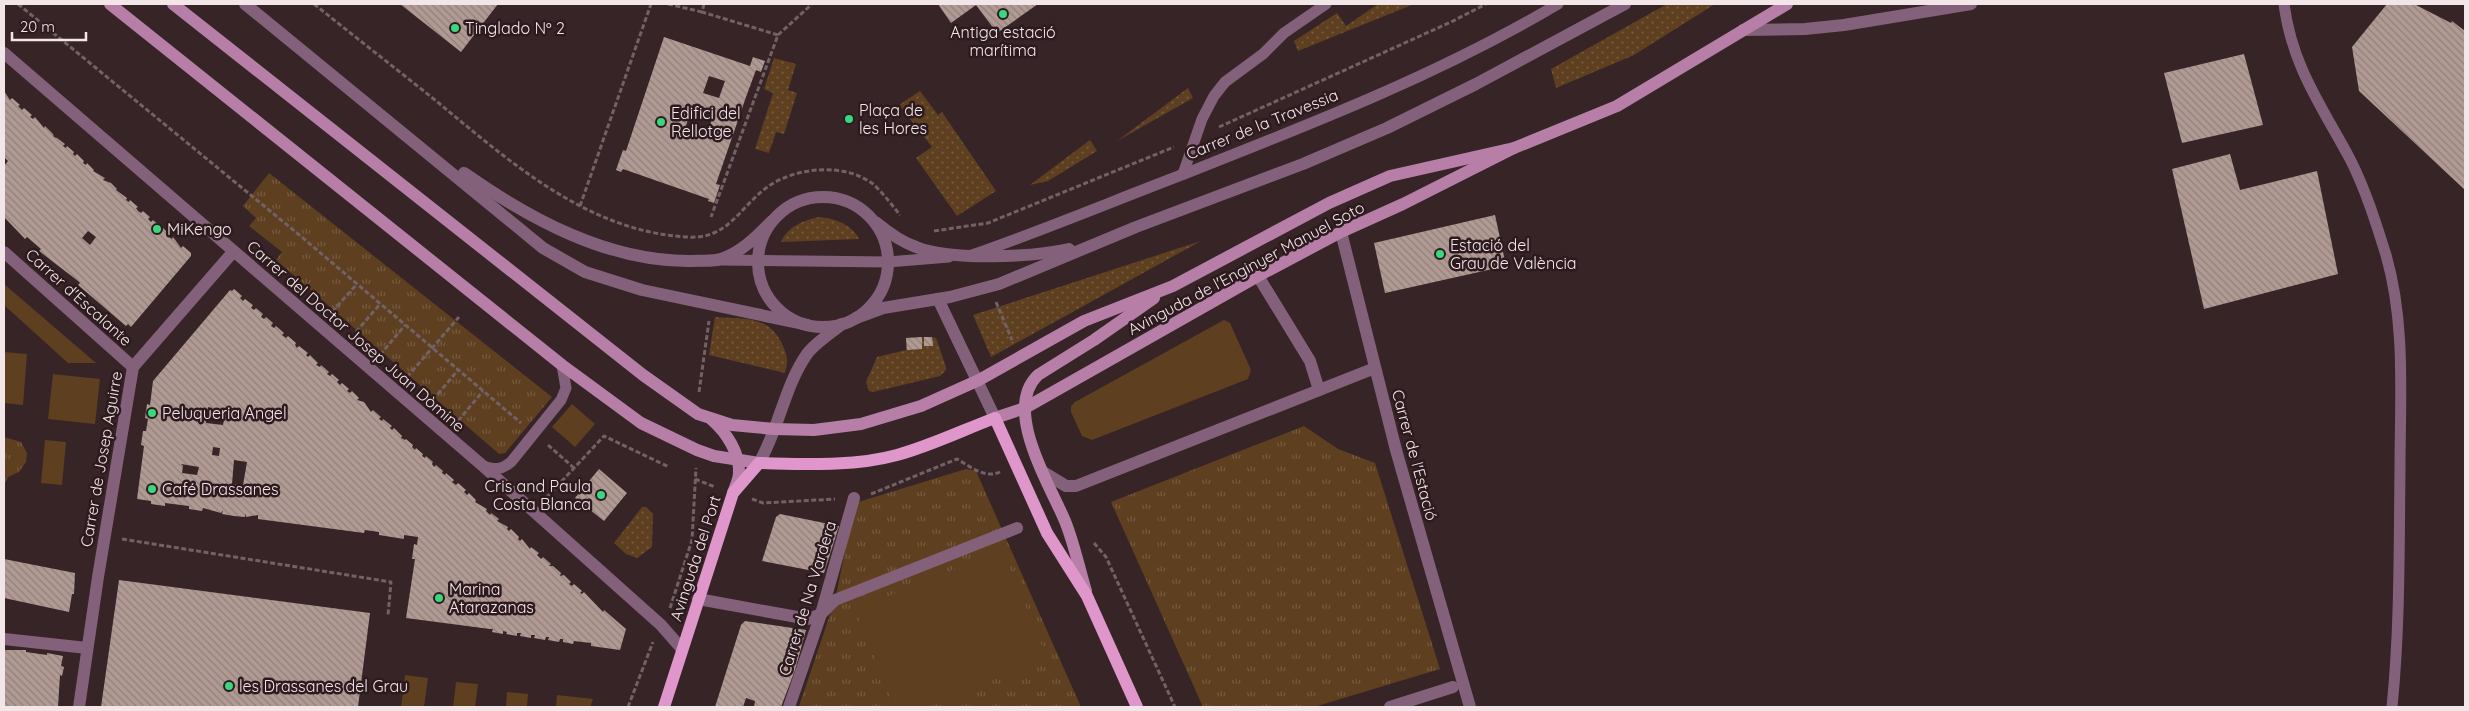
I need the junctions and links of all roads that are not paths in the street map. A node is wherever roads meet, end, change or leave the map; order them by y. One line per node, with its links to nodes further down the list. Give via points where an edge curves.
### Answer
1 (110, 4): 31 (main road)
2 (173, 4): 38 (main road, via 535,292 643,375 698,414)
3 (245, 4): 12 (street)
4 (1326, 4): 14 (lane, via 1284,33 1263,54 1225,82 1214,96 1194,138)
5 (1558, 4): 14 (lane, Carrer de la Travessia, via 1506,34 1403,84)
6 (1625, 4): 18 (street, via 1546,48 1387,128)
7 (1787, 4): 10 (main road, Avinguda de l'Enginyer Manuel Soto)
8 (1971, 4): 10 (street, via 1844,25)
9 (2284, 4): 60 (lane, via 2297,62 2351,161 2371,210 2386,256 2396,308 2401,371 2398,595)
10 (1744, 30): 13 (main road, Avinguda de l'Enginyer Manuel Soto, via 1617,106)
11 (4, 53): 20 (street, Carrer del Doctor Josep Juan Dòmine)
12 (390, 122): 22 (street, via 498,197 560,230 644,257 675,261); 30 (street, via 543,248 586,272 642,290)
13 (1514, 148): 17 (main road, Avinguda de l'Enginyer Manuel Soto); 26 (main road, Avinguda de l'Enginyer Manuel Soto, via 1390,176 1329,203)
14 (1183, 174): 21 (lane, Carrer de la Travessia, via 1058,225)
15 (874, 220): 16 (street, via 859,207 842,199 823,196 803,199); 21 (street, via 917,248); 24 (street, via 884,240)
16 (772, 221): 22 (street, via 738,252); 23 (street, via 761,240)
17 (1341, 232): 25 (main road, Avinguda de l'Enginyer Manuel Soto); 33 (street, Carrer de l'Estació)
18 (1103, 242): 21 (street, via 1017,256); 27 (street, via 989,287)
19 (4, 252): 32 (street, Carrer d'Escalante)
20 (233, 252): 32 (street, Carrer de Josep Aguirre); 42 (street, Carrer del Doctor Josep Juan Dòmine)
21 (970, 255): 24 (lane, Carrer de la Travessia)
22 (719, 260): 23 (lane, Carrer de la Travessia)
23 (758, 262): 24 (lane, Carrer de la Travessia); 30 (street, via 761,283 772,302 788,317)
24 (888, 262): 28 (street, via 884,284 873,304)
25 (1258, 276): 35 (street, via 1310,361); 36 (main road, Avinguda de l'Enginyer Manuel Soto)
26 (1173, 286): 34 (main road, Avinguda de l'Enginyer Manuel Soto, via 1084,321); 36 (main road, via 1038,375 1026,393)
27 (938, 299): 28 (street, via 883,308); 34 (street)
28 (856, 318): 29 (street)
29 (842, 324): 30 (street); 39 (street, via 807,353)
30 (808, 325)
31 (562, 365): 40 (main road, via 641,423 697,450); 42 (lane, via 566,388 561,400 511,462 503,468)
32 (133, 367): 51 (street, Carrer de Josep Aguirre)
33 (1375, 368): 35 (street); 53 (street, Carrer de l'Estació)
34 (979, 380): 37 (street); 39 (main road, Avinguda de l'Enginyer Manuel Soto, via 921,406 861,424 814,430)
35 (1319, 390): 43 (street, via 1076,486 1066,486)
36 (1025, 408): 37 (main road, Avinguda de l'Enginyer Manuel Soto); 43 (main road, via 1030,438)
37 (995, 418): 41 (main road, Avinguda de l'Enginyer Manuel Soto, via 898,455 809,464); 47 (main road, via 1047,533)
38 (712, 420): 39 (main road); 40 (main road, via 723,430)
39 (774, 429): 41 (street, Avinguda del Port)
40 (737, 459): 41 (main road); 44 (main road, via 739,473)
41 (759, 463): 44 (main road, Avinguda del Port)
42 (483, 466): 52 (street, Carrer del Doctor Josep Juan Dòmine, via 652,618)
43 (1043, 472): 47 (main road, via 1066,523)
44 (733, 493): 48 (main road, Avinguda del Port)
45 (854, 498): 49 (street, Carrer de Na Vardera)
46 (1016, 528): 49 (street, via 835,600)
47 (1087, 596): 57 (main road)
48 (698, 599): 49 (street, via 808,619); 52 (main road, Avinguda del Port)
49 (821, 614): 56 (street, Carrer de Na Vardera)
50 (4, 640): 51 (street)
51 (87, 648): 54 (street, Carrer de Josep Aguirre)
52 (682, 649): 55 (main road, Avinguda del Port)
53 (1458, 686): 58 (street); 59 (street, Carrer de l'Estació)
54 (79, 707)
55 (664, 707)
56 (789, 707)
57 (1137, 707)
58 (1390, 707)
59 (1470, 707)
60 (2392, 707)

